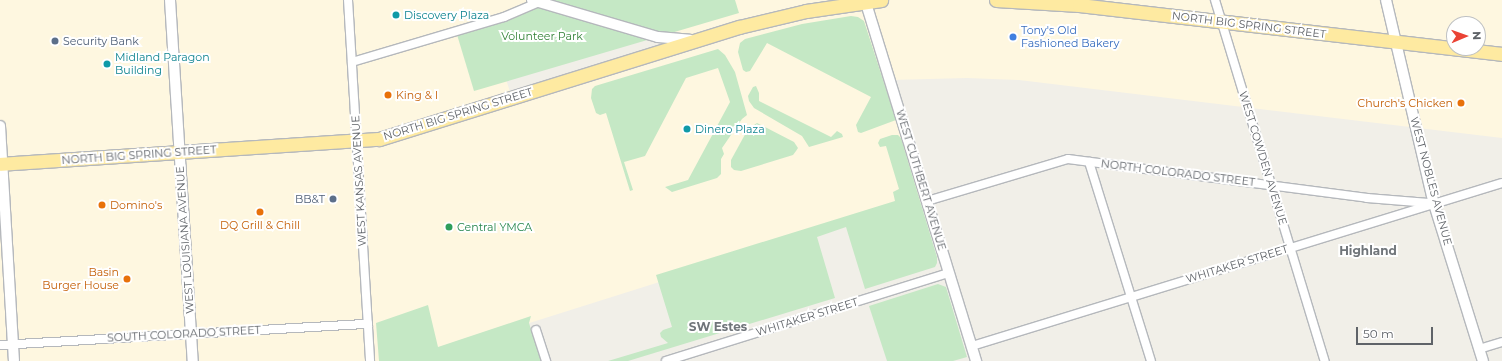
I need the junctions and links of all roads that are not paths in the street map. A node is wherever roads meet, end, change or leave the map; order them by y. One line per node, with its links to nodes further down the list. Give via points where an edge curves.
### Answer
1 (170, 0): 19 (street, WEST LOUISIANA AVENUE)
2 (348, 0): 16 (street, WEST KANSAS AVENUE)
3 (881, 0): 9 (highway, NORTH BIG SPRING STREET)
4 (996, 0): 10 (highway, NORTH BIG SPRING STREET)
5 (1095, 0): 11 (street)
6 (1215, 0): 12 (street, WEST COWDEN AVENUE)
7 (1386, 0): 14 (street, WEST NOBLES AVENUE)
8 (535, 1): 13 (street, via 658,37); 16 (street, via 504,17)
9 (865, 1): 13 (highway, NORTH BIG SPRING STREET, via 806,11); 24 (street, WEST CUTHBERT AVENUE)
10 (1039, 1): 11 (highway, NORTH BIG SPRING STREET)
11 (1079, 5): 12 (highway, NORTH BIG SPRING STREET)
12 (1221, 22): 14 (highway, NORTH BIG SPRING STREET); 23 (street, WEST COWDEN AVENUE)
13 (692, 41): 18 (highway, NORTH BIG SPRING STREET, via 379,139)
14 (1396, 41): 15 (highway, NORTH BIG SPRING STREET); 25 (street, WEST NOBLES AVENUE)
15 (1502, 54)
16 (352, 62): 18 (street, WEST KANSAS AVENUE)
17 (0, 126): 21 (street)
18 (356, 140): 19 (highway, NORTH BIG SPRING STREET); 29 (street, WEST KANSAS AVENUE)
19 (179, 152): 21 (highway, NORTH BIG SPRING STREET); 31 (street, WEST LOUISIANA AVENUE)
20 (1089, 162): 23 (street, NORTH COLORADO STREET); 24 (street, NORTH COLORADO STREET, via 1068,159); 28 (street)
21 (1, 164): 33 (street)
22 (1502, 183): 25 (street, WHITAKER STREET)
23 (1271, 185): 25 (street, NORTH COLORADO STREET); 26 (street, WEST COWDEN AVENUE)
24 (927, 201): 27 (street, WEST CUTHBERT AVENUE)
25 (1434, 204): 26 (street, WHITAKER STREET); 36 (street, WEST NOBLES AVENUE)
26 (1290, 247): 28 (street, WHITAKER STREET); 44 (street, WEST COWDEN AVENUE)
27 (949, 274): 35 (street, WEST CUTHBERT AVENUE); 41 (street, WHITAKER STREET)
28 (1131, 297): 35 (street, WHITAKER STREET); 43 (street)
29 (368, 324): 31 (street, SOUTH COLORADO STREET); 39 (street, WEST KANSAS AVENUE)
30 (536, 330): 40 (street)
31 (191, 333): 33 (street, SOUTH COLORADO STREET); 38 (street, WEST LOUISIANA AVENUE)
32 (1502, 342): 36 (street)
33 (12, 344): 34 (street, SOUTH COLORADO STREET); 37 (street)
34 (0, 345)
35 (972, 346): 42 (street, WEST CUTHBERT AVENUE)
36 (1479, 349): 45 (street, WEST NOBLES AVENUE)
37 (14, 361)
38 (193, 361)
39 (370, 361)
40 (546, 361)
41 (666, 361)
42 (976, 361)
43 (1151, 361)
44 (1325, 361)
45 (1483, 361)

